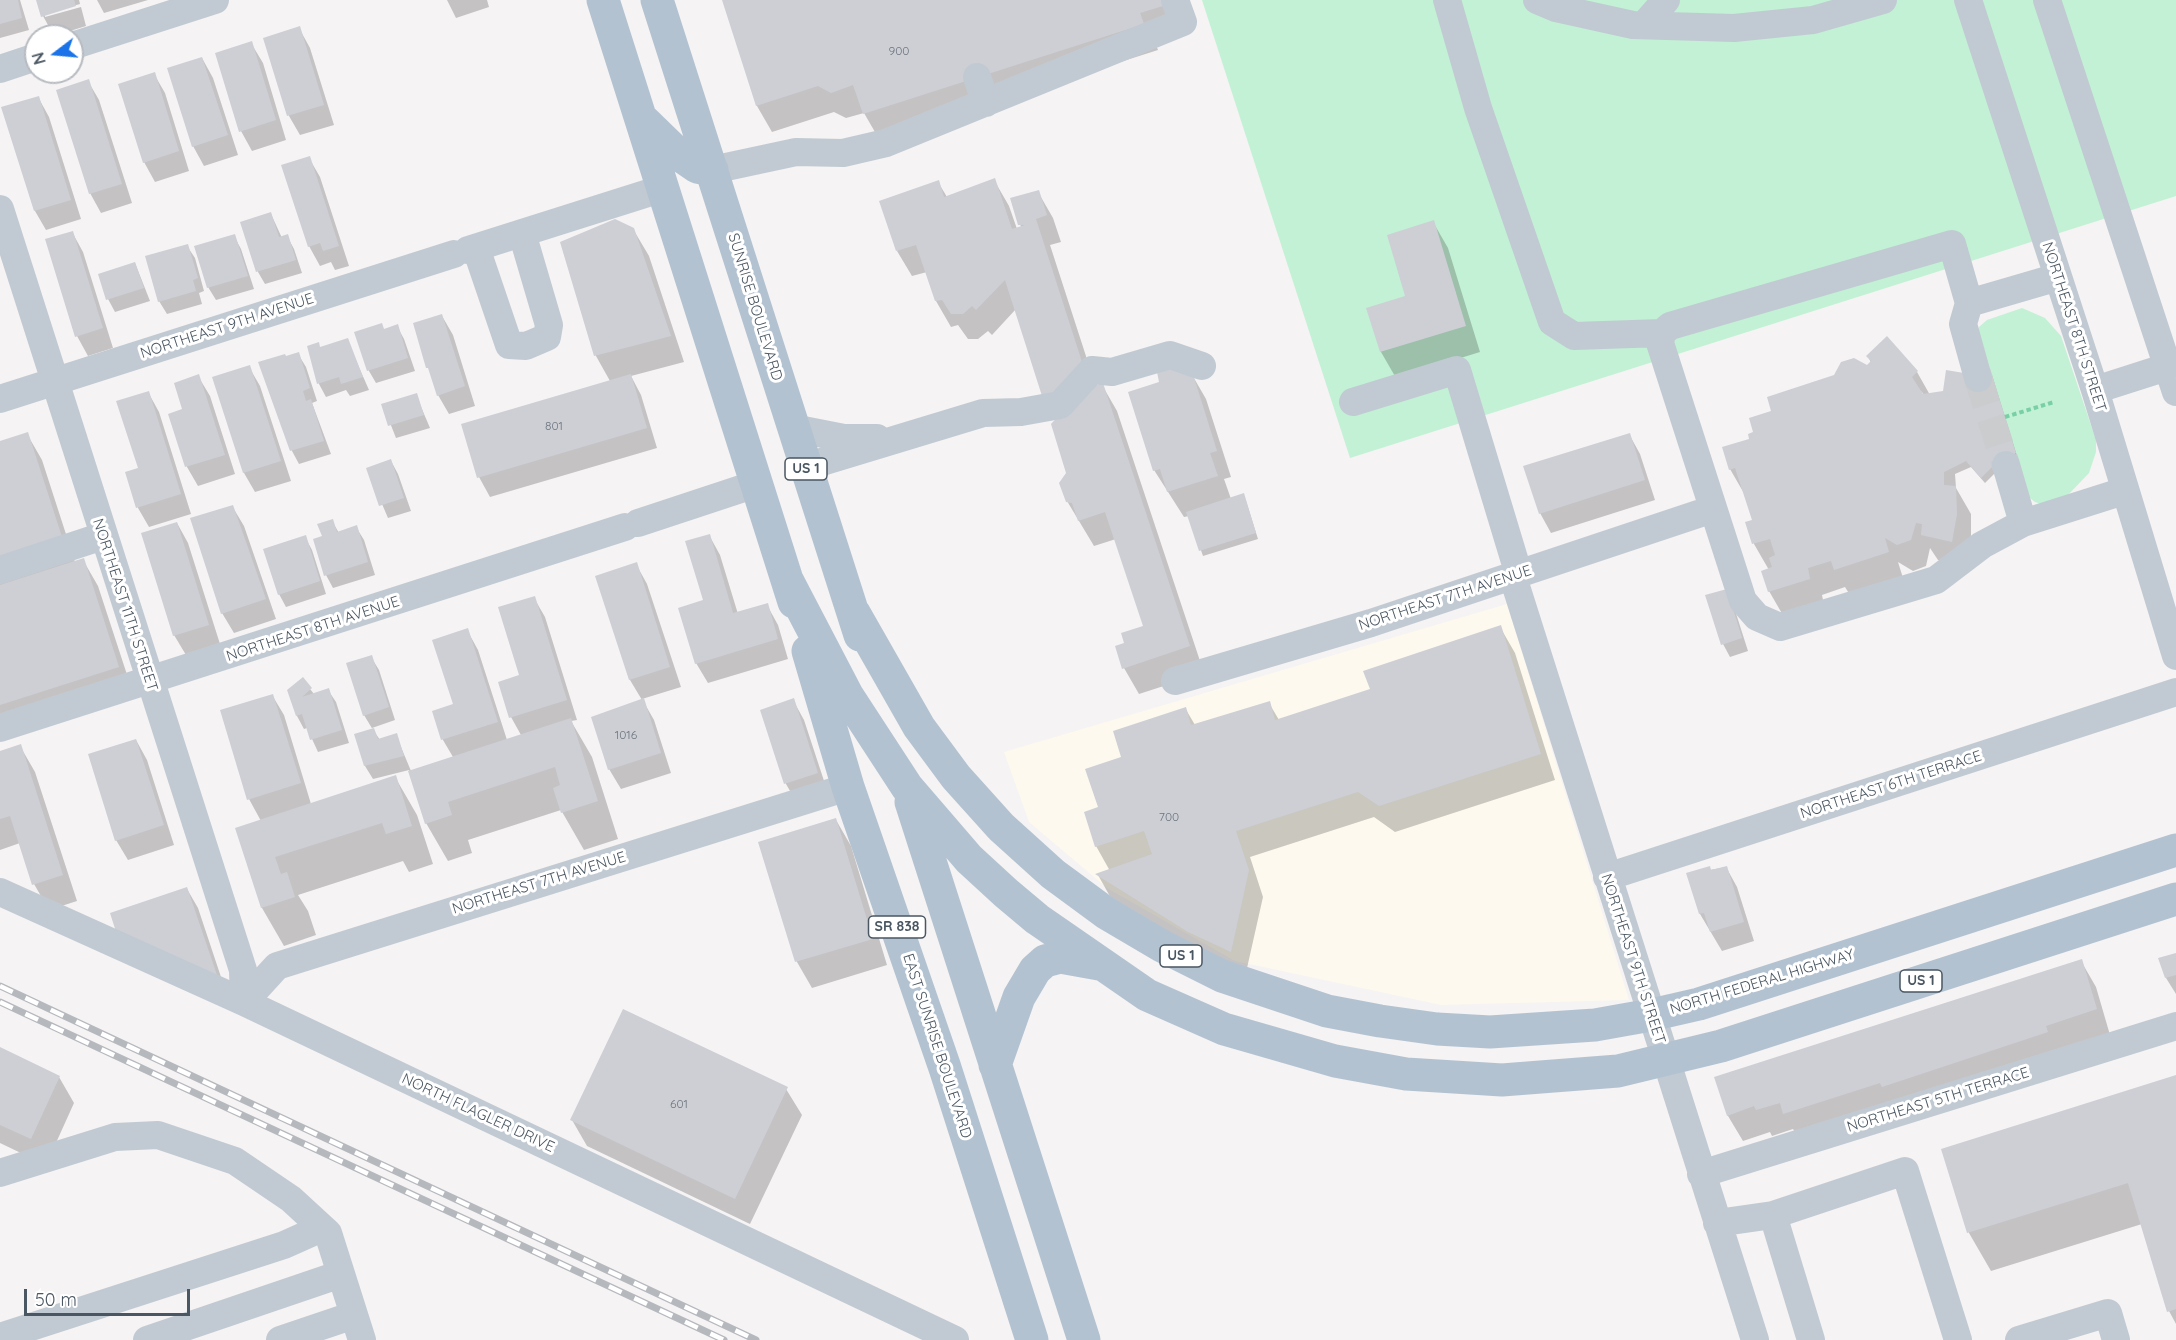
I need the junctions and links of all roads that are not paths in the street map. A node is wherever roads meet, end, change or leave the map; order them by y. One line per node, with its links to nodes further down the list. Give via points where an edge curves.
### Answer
1 (215, 0): 12 (street)
2 (603, 0): 15 (main road)
3 (657, 0): 16 (main road, SUNRISE BOULEVARD / US 1)
4 (1175, 0): 16 (street, via 1183,22 981,90 886,143 843,153 796,153)
5 (1446, 0): 23 (street, via 1478,108 1551,322 1574,336)
6 (1537, 0): 11 (street, via 1556,8)
7 (1666, 0): 11 (street)
8 (1883, 0): 11 (street, via 1813,20 1775,24 1734,28)
9 (1968, 0): 21 (street, NORTHEAST 8TH STREET)
10 (2047, 0): 25 (street)
11 (1644, 25)
12 (84, 42)
13 (24, 61): 14 (street)
14 (0, 69)
15 (641, 118): 16 (main road, via 678,154); 17 (main road)
16 (712, 170): 31 (main road, SUNRISE BOULEVARD / US 1)
17 (664, 188): 19 (street, NORTHEAST 9TH AVENUE); 35 (main road)
18 (3, 227): 27 (street, NORTHEAST 11TH STREET)
19 (522, 233): 20 (street, NORTHEAST 9TH AVENUE); 20 (street, via 549,325 547,337 526,346 509,345)
20 (466, 251): 27 (street, NORTHEAST 9TH AVENUE)
21 (2058, 277): 22 (street); 28 (street, NORTHEAST 8TH STREET)
22 (1969, 303): 23 (street, via 1952,244 1670,326); 26 (street, via 1963,324)
23 (1662, 333): 37 (street, via 1660,343)
24 (1202, 366): 32 (street, via 1170,355 1112,372 1092,370 1060,405 983,413 897,439)
25 (2173, 374): 28 (street)
26 (1978, 378)
27 (54, 381): 29 (street, NORTHEAST 9TH AVENUE); 39 (street, NORTHEAST 11TH STREET)
28 (2095, 390): 36 (street, NORTHEAST 8TH STREET)
29 (0, 399)
30 (1353, 402): 41 (street, NORTHEAST 9TH STREET, via 1457,370)
31 (793, 428): 32 (street); 34 (main road, SUNRISE BOULEVARD / US 1)
32 (861, 444): 34 (street)
33 (2006, 465): 38 (street)
34 (805, 467): 43 (main road, SUNRISE BOULEVARD / US 1)
35 (756, 484): 42 (main road); 46 (street, NORTHEAST 8TH AVENUE)
36 (2124, 491): 38 (street); 44 (street, NORTHEAST 8TH STREET)
37 (1713, 509): 38 (street, via 1743,601 1757,617 1780,627 1936,580 1982,545); 41 (street, NORTHEAST 7TH AVENUE)
38 (2023, 523)
39 (103, 536): 40 (street); 46 (street, NORTHEAST 11TH STREET)
40 (0, 570)
41 (1516, 576): 45 (street, NORTHEAST 7TH AVENUE); 52 (street, NORTHEAST 9TH STREET)
42 (787, 580): 49 (main road, EAST SUNRISE BOULEVARD / SR 838); 50 (main road, via 848,695)
43 (854, 613): 50 (main road, SR 838); 57 (main road, NORTH FEDERAL HIGHWAY / US 1, via 919,727 956,777 1001,827 1053,874 1106,913 1162,946 1264,992 1327,1011 1391,1023 1490,1032 1595,1025)
44 (2176, 656)
45 (1175, 681)
46 (150, 682): 48 (street, NORTHEAST 8TH AVENUE); 56 (street, NORTHEAST 11TH STREET, via 243,970)
47 (2176, 692): 52 (street, NORTHEAST 6TH TERRACE)
48 (0, 728)
49 (848, 787): 56 (street, NORTHEAST 7TH AVENUE, via 277,966); 72 (main road, EAST SUNRISE BOULEVARD / SR 838, via 945,1068)
50 (907, 787): 55 (main road, US 1, via 969,859 1037,919); 60 (main road, SR 838)
51 (2176, 850): 57 (main road, NORTH FEDERAL HIGHWAY / US 1, via 1699,1004)
52 (1607, 877): 57 (street, NORTHEAST 9TH STREET)
53 (0, 892): 56 (street, NORTH FLAGLER DRIVE)
54 (2176, 899): 59 (main road, US 1)
55 (1102, 965): 59 (main road, US 1, via 1147,995 1224,1029 1356,1066 1406,1074 1502,1080 1578,1076); 60 (main road, via 1060,957 1045,961 1035,970 1019,997)
56 (244, 1002): 71 (street, NORTH FLAGLER DRIVE)
57 (1651, 1015): 59 (street, NORTHEAST 9TH STREET)
58 (2176, 1026): 62 (street, NORTHEAST 5TH TERRACE)
59 (1665, 1061): 62 (street, NORTHEAST 9TH STREET)
60 (995, 1065): 73 (main road, SR 838)
61 (0, 1173): 65 (street, via 115,1137 158,1135 235,1161 291,1199)
62 (1701, 1174): 64 (street, NORTHEAST 9TH STREET)
63 (1773, 1215): 64 (street); 75 (street); 76 (street, via 1905,1171)
64 (1717, 1223): 74 (street, NORTHEAST 9TH STREET)
65 (325, 1231): 66 (street); 68 (street)
66 (341, 1274): 67 (street); 69 (street)
67 (358, 1327): 70 (street)
68 (0, 1337)
69 (147, 1340)
70 (280, 1340)
71 (955, 1340)
72 (1032, 1340)
73 (1084, 1340)
74 (1755, 1340)
75 (1811, 1340)
76 (1958, 1340)
77 (2019, 1340): 78 (street, via 2108,1313)
78 (2116, 1340)

